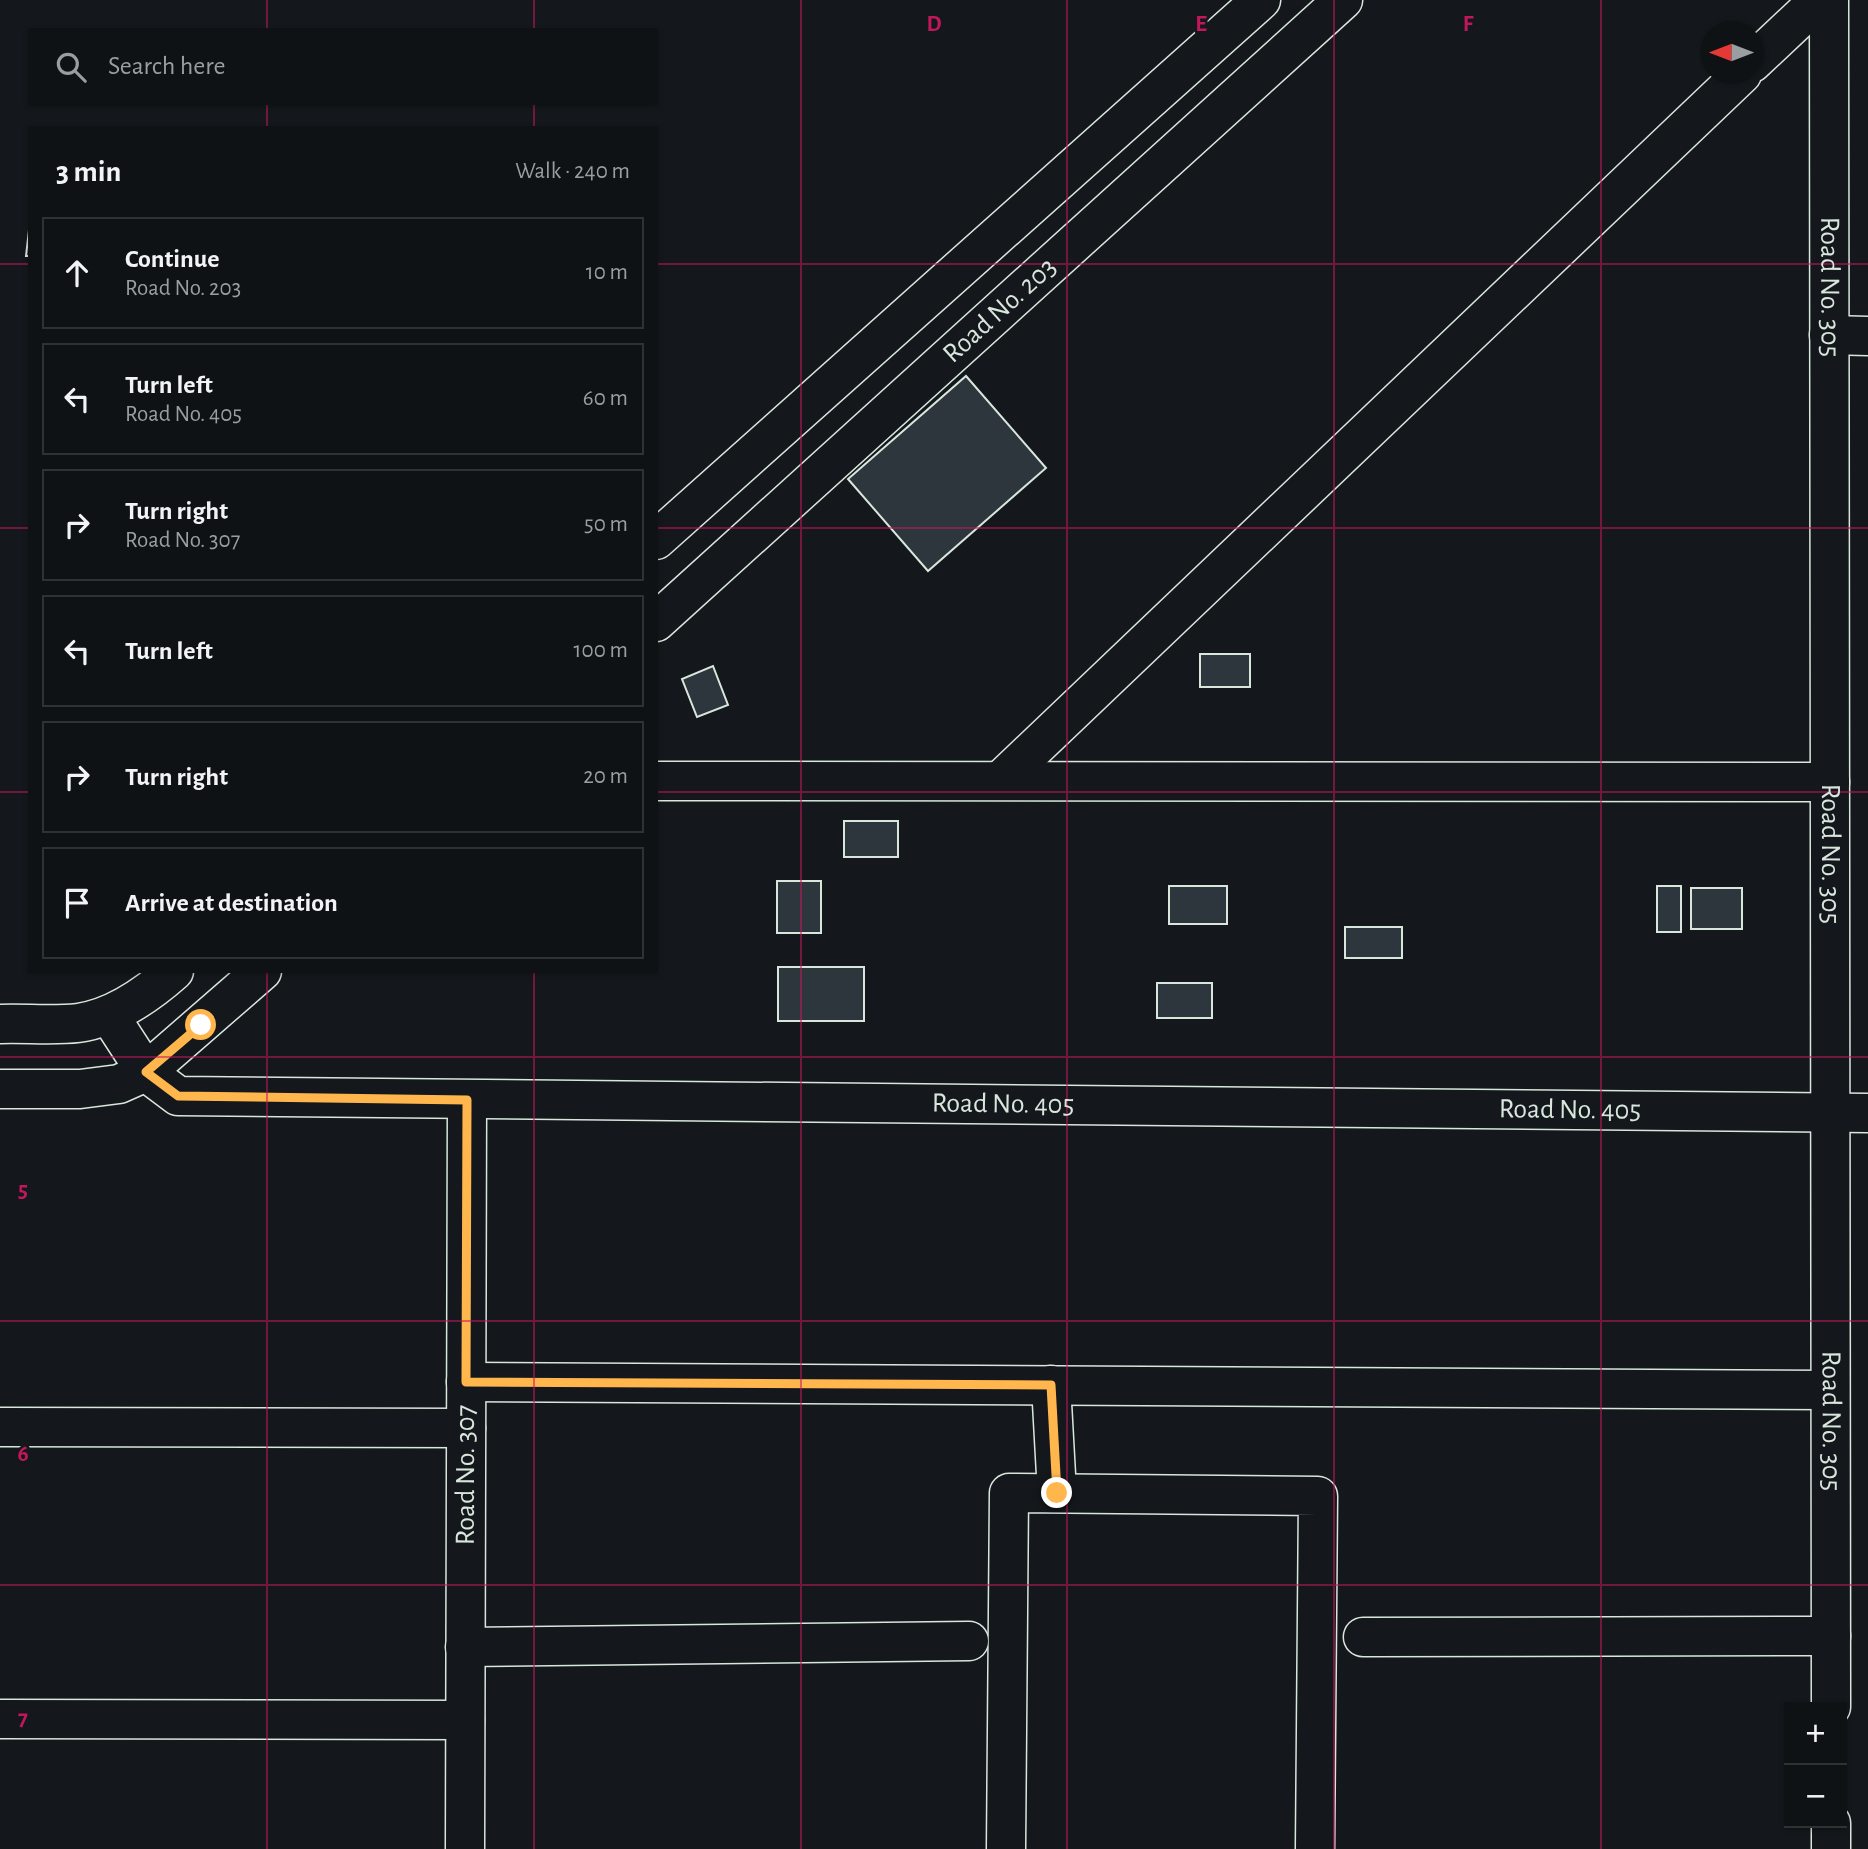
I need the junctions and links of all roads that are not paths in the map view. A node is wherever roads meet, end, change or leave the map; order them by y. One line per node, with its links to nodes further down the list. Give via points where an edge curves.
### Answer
1 (1261, 0): 9 (street, Road No. 203)
2 (1343, 0): 10 (street, Road No. 203)
3 (1819, 0): 5 (street)
4 (1829, 0): 7 (street, Road No. 305)
5 (1763, 53)
6 (1732, 84): 11 (street)
7 (1829, 335): 8 (street); 13 (street, Road No. 305)
8 (1868, 336)
9 (658, 538)
10 (658, 620)
11 (1001, 780): 12 (street); 13 (street)
12 (658, 781)
13 (1830, 782): 22 (street, Road No. 305)
14 (260, 973): 18 (street)
15 (169, 976): 16 (street); 18 (street)
16 (109, 1015): 17 (street, via 78,1023); 19 (street)
17 (0, 1024)
18 (201, 1025): 19 (street)
19 (146, 1072): 20 (street, via 119,1084); 21 (street, Road No. 405, via 178,1096)
20 (0, 1089)
21 (467, 1100): 22 (street, Road No. 405); 24 (street, Road No. 307)
22 (1830, 1112): 23 (street, Road No. 405); 26 (street, Road No. 305)
23 (1868, 1113)
24 (466, 1382): 25 (street); 28 (street, Road No. 307)
25 (1051, 1385): 26 (street); 29 (street)
26 (1830, 1390): 30 (street, Road No. 305)
27 (0, 1427): 28 (street)
28 (466, 1428): 33 (street, Road No. 307)
29 (1057, 1493): 39 (street, via 1009,1493); 40 (street, via 1318,1496)
30 (1831, 1636): 31 (street); 34 (street, Road No. 305)
31 (1363, 1637)
32 (969, 1641): 33 (street)
33 (466, 1647): 36 (street, Road No. 307)
34 (1831, 1702)
35 (0, 1719): 36 (street)
36 (466, 1720): 38 (street, Road No. 307)
37 (1831, 1828): 41 (street)
38 (465, 1849)
39 (1006, 1849)
40 (1315, 1849)
41 (1831, 1849)

